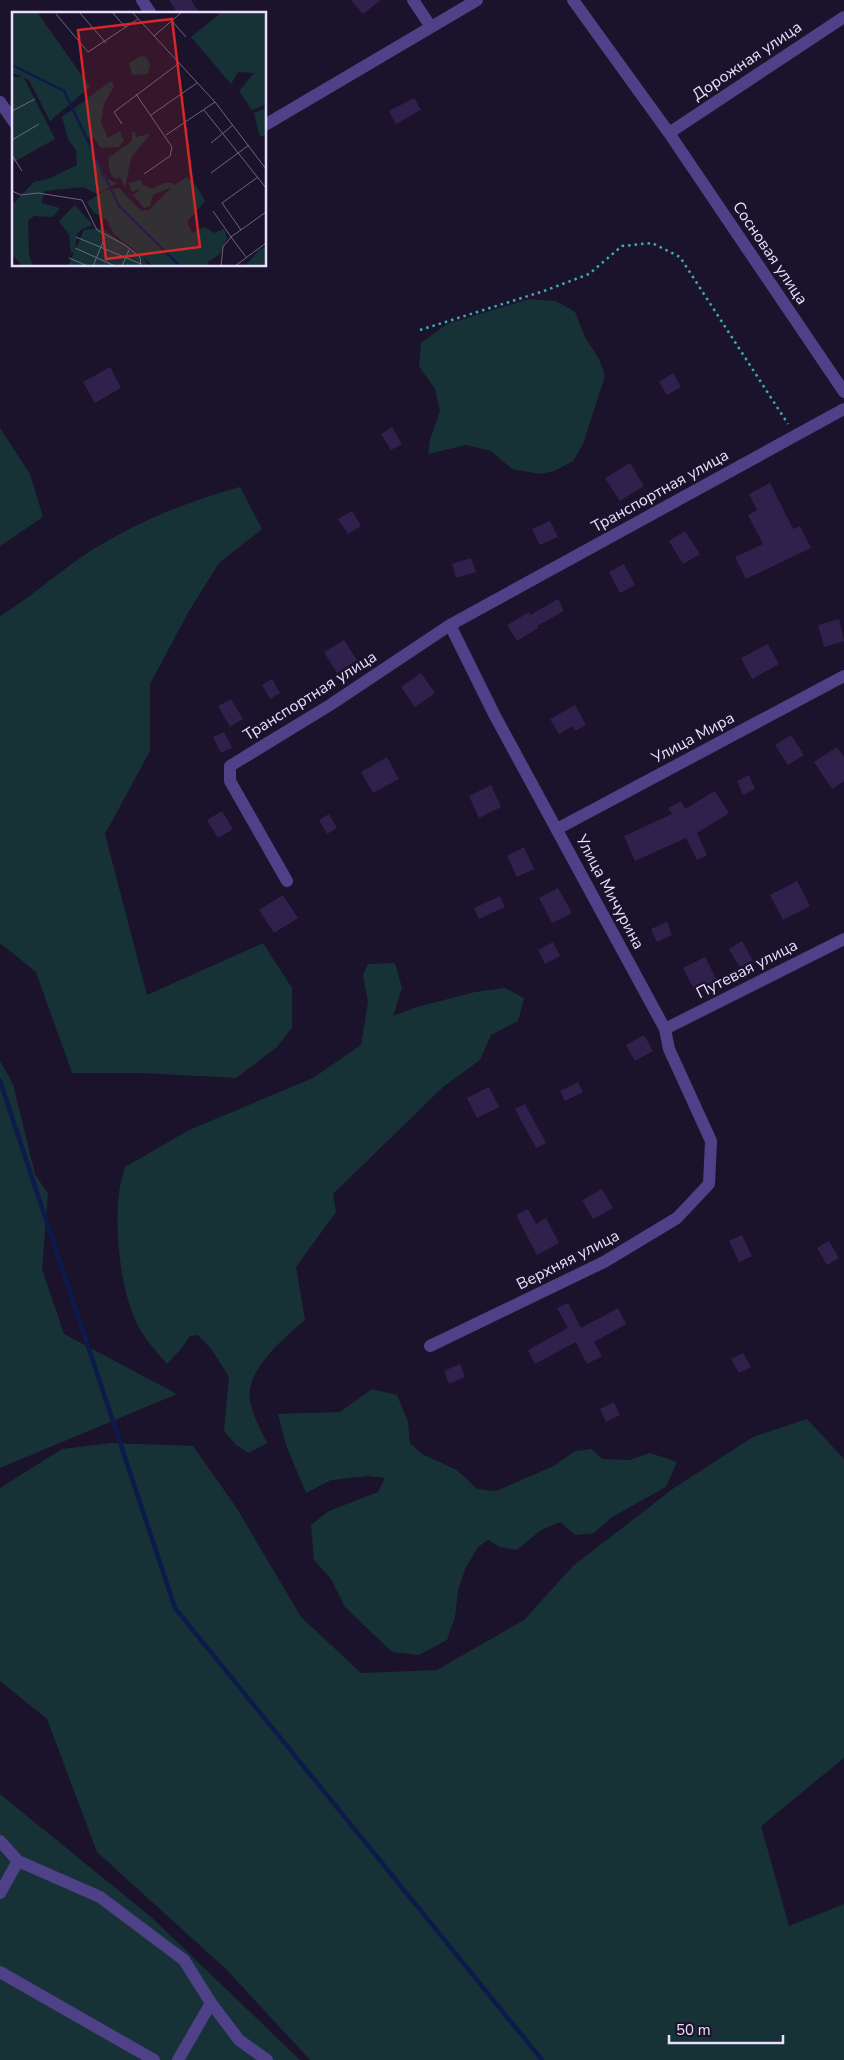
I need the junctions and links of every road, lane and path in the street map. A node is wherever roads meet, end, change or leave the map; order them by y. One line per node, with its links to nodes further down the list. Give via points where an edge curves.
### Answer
1 (142, 0): 5 (street)
2 (413, 0): 7 (street)
3 (477, 0): 7 (street)
4 (574, 0): 11 (street, Сосновая улица)
5 (150, 12)
6 (844, 17): 11 (street, Дорожная улица)
7 (431, 27): 10 (street)
8 (0, 102): 9 (street)
9 (12, 119)
10 (266, 124)
11 (669, 133): 13 (street, Сосновая улица)
12 (420, 330): 15 (path, via 589,274 622,246 652,243 680,257)
13 (844, 392)
14 (844, 409): 15 (street, Транспортная улица)
15 (795, 436): 16 (street, Транспортная улица)
16 (450, 624): 18 (street, Улица Мичурина, via 495,716); 19 (street, Транспортная улица, via 330,705 230,766 230,782)
17 (844, 676): 18 (street, Улица Мира)
18 (557, 828): 21 (street, Улица Мичурина)
19 (287, 881)
20 (844, 939): 21 (street, Путевая улица)
21 (665, 1029): 22 (street, Улица Мичурина, via 669,1049 711,1141)
22 (709, 1184): 23 (street, Верхняя улица, via 677,1218 604,1262)
23 (430, 1346)
24 (0, 1841): 25 (street)
25 (18, 1861): 26 (street); 28 (street, via 100,1897 184,1960)
26 (0, 1893)
27 (0, 1972): 29 (street)
28 (211, 2003): 30 (street); 31 (street, via 239,2040)
29 (154, 2060)
30 (178, 2060)
31 (267, 2060)

